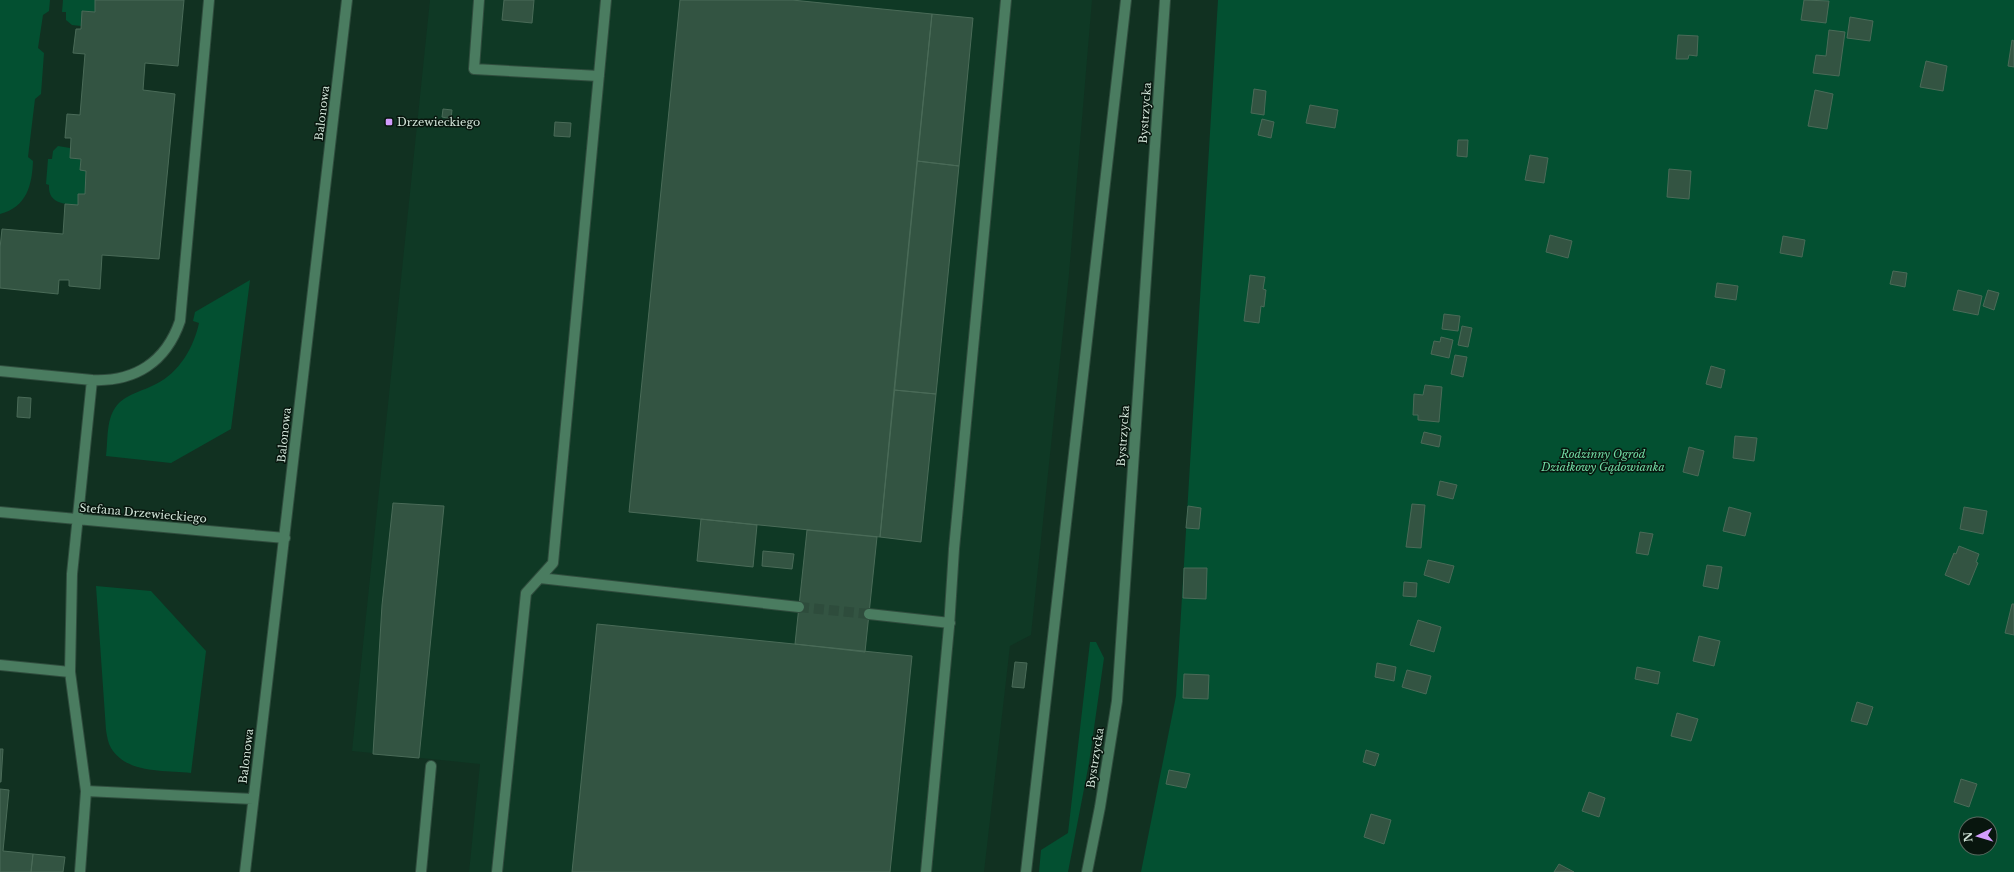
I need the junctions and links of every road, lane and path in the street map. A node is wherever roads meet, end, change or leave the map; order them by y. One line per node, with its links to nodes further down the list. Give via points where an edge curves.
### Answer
1 (209, 0): 10 (street, via 180,321 165,350 152,362 120,379)
2 (347, 0): 13 (street, Balonowa)
3 (479, 0): 8 (street, via 474,69)
4 (606, 0): 8 (street)
5 (1006, 0): 17 (street, via 954,549)
6 (1126, 0): 28 (street)
7 (1165, 0): 29 (street, Bystrzycka, via 1117,701)
8 (599, 76): 14 (street, via 553,563)
9 (0, 371): 10 (street)
10 (92, 380): 12 (street)
11 (0, 512): 12 (street, Stefana Drzewieckiego)
12 (78, 519): 13 (street, Stefana Drzewieckiego); 19 (street, via 72,574)
13 (284, 538): 22 (street, Balonowa)
14 (540, 578): 15 (street); 26 (street, via 526,593)
15 (799, 607)
16 (869, 614): 17 (street)
17 (950, 623): 27 (street)
18 (0, 665): 19 (street)
19 (70, 672): 21 (street)
20 (431, 766): 25 (street)
21 (86, 791): 22 (street); 23 (street)
22 (253, 799): 24 (street, Balonowa)
23 (80, 872)
24 (245, 872)
25 (421, 872)
26 (497, 872)
27 (926, 872)
28 (1026, 872)
29 (1087, 872)

